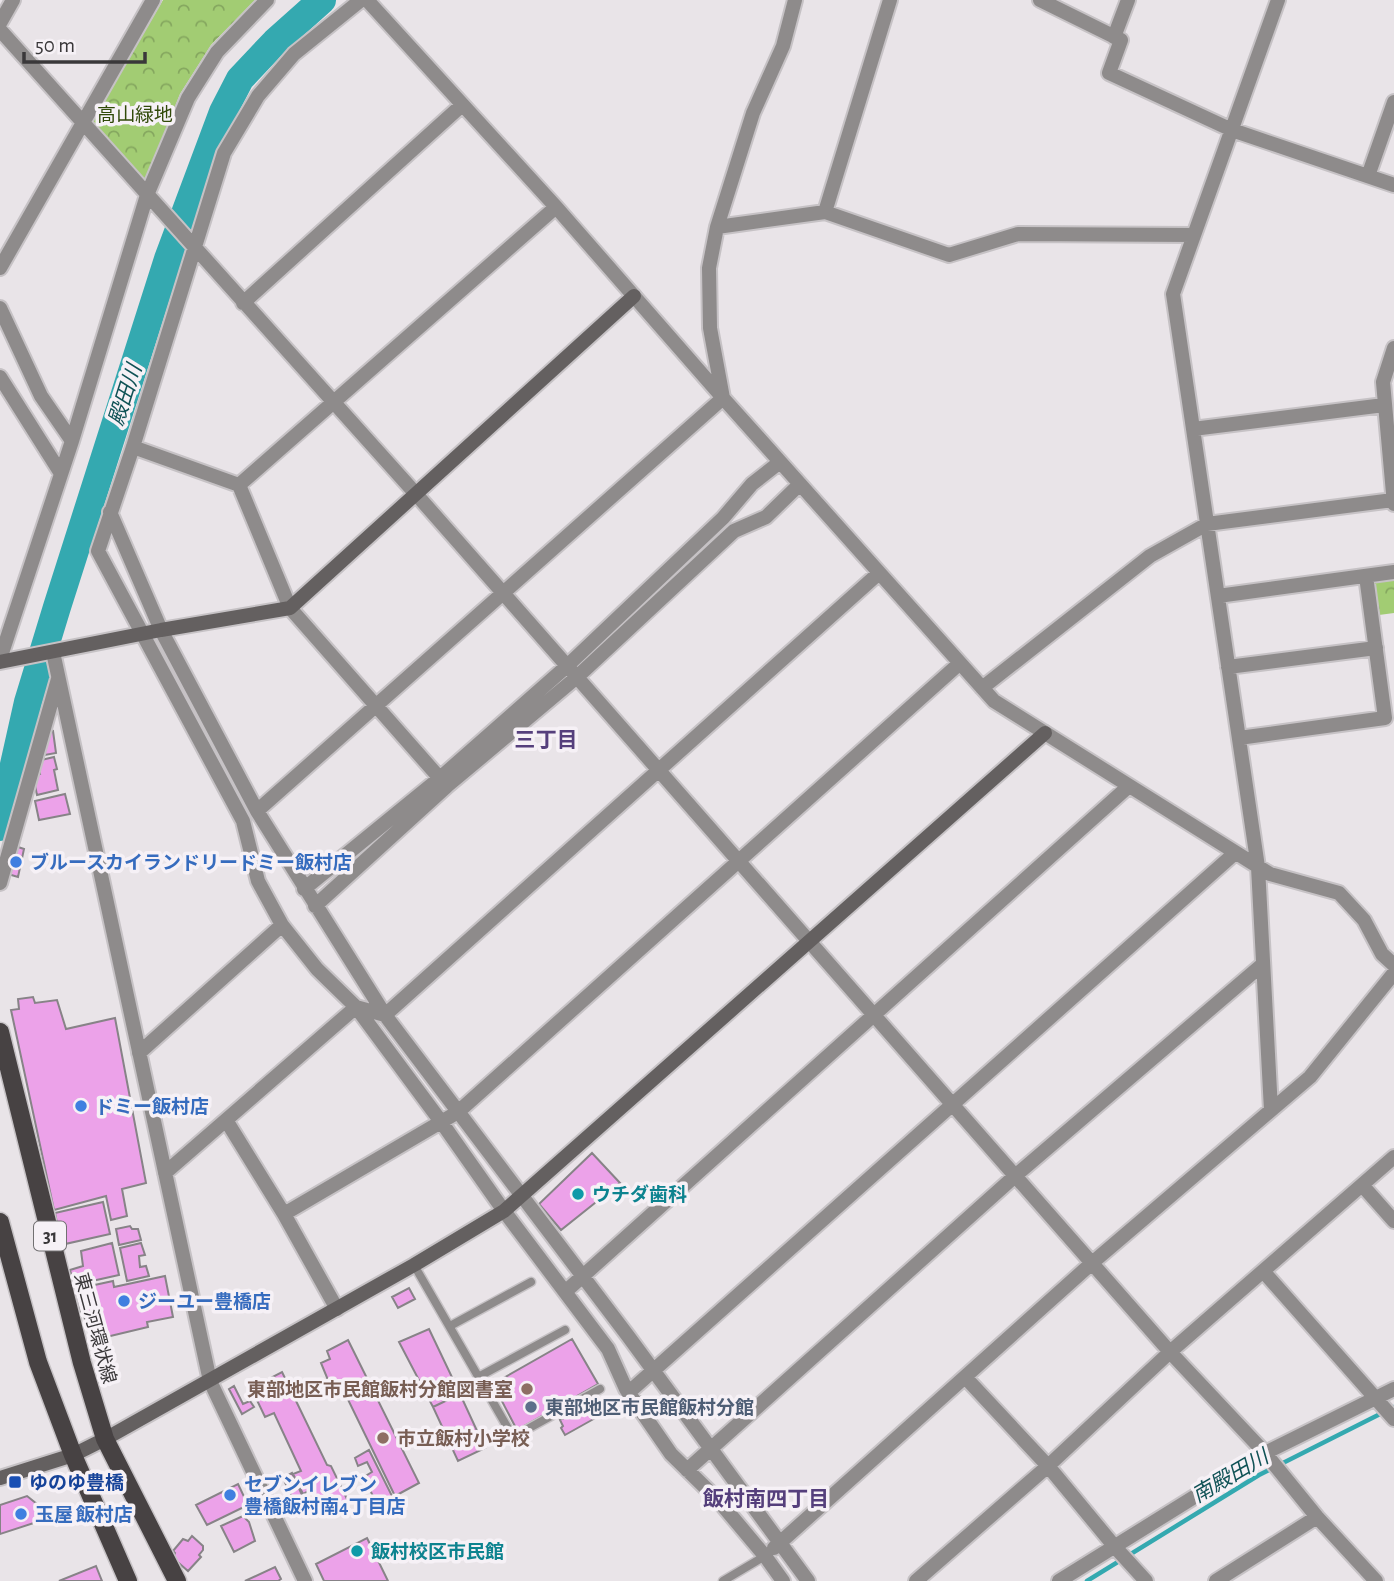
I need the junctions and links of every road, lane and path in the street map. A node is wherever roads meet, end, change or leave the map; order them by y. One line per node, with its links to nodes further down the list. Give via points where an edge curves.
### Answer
1 (13, 0): 11 (street)
2 (153, 0): 16 (street)
3 (267, 0): 20 (street, via 217,52 188,98)
4 (361, 0): 25 (street, via 294,54 258,96 224,153)
5 (367, 0): 15 (street)
6 (795, 0): 23 (street, via 783,46 753,113)
7 (890, 0): 22 (street)
8 (1040, 0): 13 (street)
9 (1128, 0): 13 (street)
10 (1278, 0): 17 (street)
11 (0, 23)
12 (0, 30): 16 (street)
13 (1114, 37): 17 (street, via 1122,40 1109,73)
14 (1394, 102): 18 (street)
15 (462, 105): 21 (street); 28 (street)
16 (82, 123): 20 (street); 26 (street)
17 (1232, 130): 18 (street); 24 (street)
18 (1368, 176): 19 (street)
19 (1394, 185)
20 (150, 198): 25 (street); 36 (street)
21 (556, 207): 27 (street); 33 (street)
22 (825, 212): 23 (street); 24 (street, via 949,255 1018,234)
23 (717, 228): 32 (street, via 709,268 710,328)
24 (1194, 235): 35 (street, via 1173,294)
25 (189, 243): 28 (street); 37 (street)
26 (0, 268)
27 (634, 296): 32 (street); 42 (street)
28 (243, 303): 33 (street)
29 (0, 308): 36 (street, via 41,396)
30 (1394, 348): 34 (street, via 1383,382)
31 (0, 377): 39 (street)
32 (723, 398): 38 (street); 49 (street)
33 (333, 403): 41 (street); 42 (street)
34 (1384, 405): 35 (street); 43 (street)
35 (1193, 429): 45 (street)
36 (72, 440): 39 (street)
37 (133, 447): 41 (street); 44 (street)
38 (780, 462): 40 (street); 59 (street, via 752,484)
39 (60, 472): 56 (street)
40 (800, 484): 47 (street); 59 (street, via 766,517 734,531)
41 (239, 485): 51 (street)
42 (416, 494): 49 (street); 51 (street)
43 (1394, 502): 45 (street)
44 (110, 512): 52 (street); 53 (street, via 98,551)
45 (1207, 524): 50 (street); 61 (street, via 1150,556)
46 (1394, 572): 48 (street)
47 (879, 573): 57 (street); 65 (street)
48 (1366, 576): 50 (street); 54 (street)
49 (502, 592): 59 (street); 62 (street)
50 (1218, 596): 58 (street)
51 (290, 608): 52 (street); 62 (street)
52 (161, 630): 53 (street); 68 (street)
53 (144, 634): 55 (street); 75 (street, via 243,821 258,881)
54 (1376, 648): 58 (street); 64 (street, via 1385,718)
55 (53, 652): 56 (street); 60 (street)
56 (4, 660)
57 (960, 663): 61 (street); 70 (street)
58 (1228, 667): 64 (street)
59 (572, 671): 65 (street); 66 (street)
60 (59, 678): 72 (street); 84 (street)
61 (982, 688): 63 (street, via 994,701)
62 (377, 706): 66 (street); 68 (street)
63 (1045, 733): 67 (street); 76 (street)
64 (1239, 738): 71 (street)
65 (658, 769): 70 (street); 82 (street)
66 (444, 782): 73 (street); 74 (street)
67 (1129, 786): 69 (street); 81 (street)
68 (257, 811): 73 (street)
69 (1235, 853): 71 (street); 85 (street)
70 (739, 862): 76 (street); 87 (street)
71 (1258, 867): 77 (street); 78 (street, via 1339,892)
72 (0, 883)
73 (304, 889): 74 (street)
74 (315, 906): 82 (street)
75 (282, 925): 80 (street); 84 (street)
76 (810, 941): 81 (street); 94 (street)
77 (1264, 964): 86 (street); 92 (street)
78 (1394, 964)
79 (1394, 973): 86 (street, via 1310,1077)
80 (356, 1007): 82 (street); 88 (street); 89 (street)
81 (873, 1014): 85 (street); 102 (street)
82 (385, 1015): 87 (street)
83 (0, 1032): 118 (main road, 東三河環状線 / 31)
84 (139, 1053): 91 (street)
85 (952, 1104): 92 (street); 109 (street)
86 (1271, 1110): 99 (street)
87 (458, 1112): 89 (street); 94 (street)
88 (226, 1120): 91 (street); 96 (street)
89 (442, 1123): 95 (street); 96 (street)
90 (1394, 1157): 93 (street)
91 (165, 1172): 112 (street)
92 (1015, 1176): 99 (street); 119 (street)
93 (1362, 1185): 98 (street); 101 (street)
94 (521, 1195): 95 (street); 102 (street)
95 (504, 1211): 100 (street); 104 (street)
96 (284, 1214): 105 (street)
97 (0, 1222): 120 (main road, 31, via 38,1362)
98 (1394, 1222)
99 (1092, 1263): 108 (street); 111 (street)
100 (414, 1265): 105 (street); 106 (lane)
101 (1263, 1271): 108 (street); 116 (street)
102 (582, 1276): 104 (street); 109 (street)
103 (531, 1282): 106 (lane)
104 (565, 1292): 115 (street, via 608,1349)
105 (337, 1309): 112 (street)
106 (450, 1326): 110 (lane)
107 (565, 1330): 110 (lane)
108 (1170, 1352): 121 (street); 122 (street)
109 (653, 1371): 115 (street); 119 (street)
110 (480, 1376): 113 (lane, via 513,1437)
111 (965, 1377): 122 (street); 126 (street)
112 (210, 1381): 118 (street); 131 (street)
113 (600, 1389)
114 (1394, 1389): 116 (street)
115 (628, 1392): 123 (street)
116 (1378, 1401): 117 (street); 121 (street)
117 (1393, 1418)
118 (105, 1439): 120 (street); 130 (main road, 東三河環状線 / 31)
119 (711, 1448): 123 (street); 126 (street)
120 (73, 1455): 124 (street); 129 (main road, 31)
121 (1267, 1456): 125 (street); 127 (street)
122 (1048, 1466): 127 (street); 135 (street)
123 (687, 1470): 128 (street)
124 (0, 1478)
125 (1317, 1517): 138 (street); 139 (street)
126 (780, 1544): 128 (street); 134 (street)
127 (1117, 1550): 136 (street); 137 (street)
128 (765, 1556): 132 (lane); 133 (street)
129 (128, 1581)
130 (177, 1581)
131 (305, 1581)
132 (723, 1581)
133 (783, 1581)
134 (808, 1581)
135 (916, 1581)
136 (1059, 1581)
137 (1146, 1581)
138 (1216, 1581)
139 (1376, 1581)

